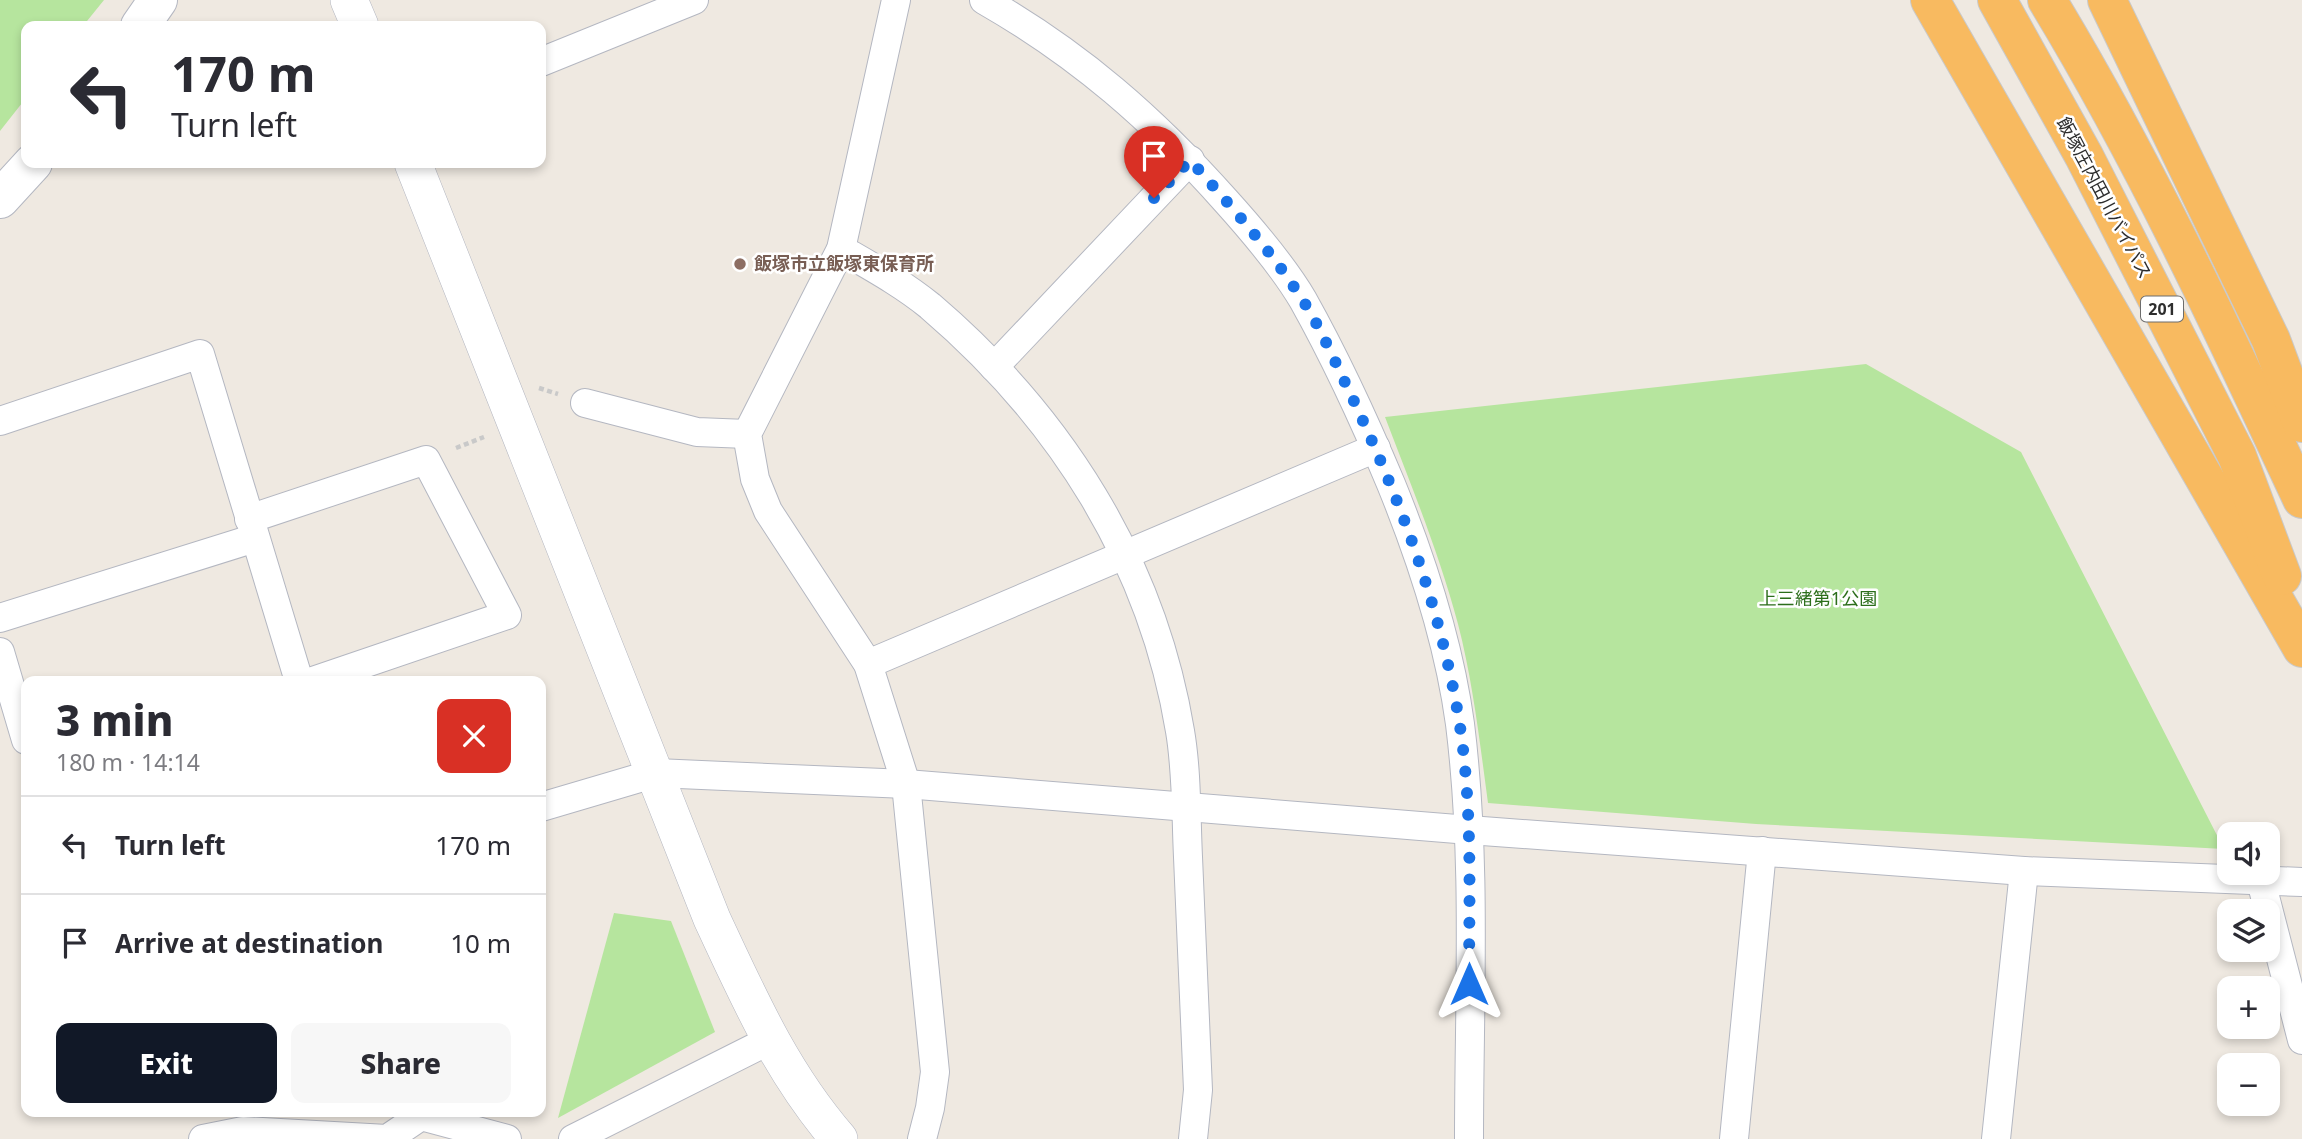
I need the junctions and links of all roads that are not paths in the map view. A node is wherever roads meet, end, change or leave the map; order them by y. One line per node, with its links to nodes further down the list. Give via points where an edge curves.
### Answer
1 (158, 0): 10 (main road)
2 (349, 0): 11 (street)
3 (694, 0): 12 (street)
4 (896, 0): 17 (street)
5 (984, 0): 13 (street, via 1032,28 1117,90)
6 (1930, 0): 29 (highway)
7 (1997, 0): 28 (highway, 飯塚庄内田川バイパス / 201, via 2084,156 2236,456)
8 (2047, 0): 24 (highway, 201, via 2089,69 2203,289)
9 (2107, 0): 21 (highway, via 2271,340)
10 (143, 21)
11 (357, 21)
12 (546, 60)
13 (1190, 160): 18 (street); 23 (street, via 1249,226 1301,297)
14 (28, 168): 16 (main road)
15 (415, 168): 35 (street)
16 (0, 199)
17 (841, 249): 18 (street, via 929,306); 22 (street)
18 (994, 367): 26 (street, via 1038,415 1083,477)
19 (585, 402): 22 (street, via 697,432)
20 (0, 421): 25 (street, via 200,354)
21 (2302, 422)
22 (747, 434): 31 (street, via 755,479 768,511)
23 (1376, 448): 26 (street); 39 (street, via 1438,619 1459,722)
24 (2302, 499)
25 (252, 528): 27 (street); 32 (street); 33 (street, via 426,460 507,615)
26 (1125, 555): 31 (street); 38 (street, via 1166,663 1181,733)
27 (0, 618)
28 (2302, 631)
29 (2302, 648)
30 (0, 652): 34 (street)
31 (868, 664): 36 (street)
32 (297, 676)
33 (328, 676)
34 (21, 723)
35 (656, 774): 36 (street); 37 (street); 46 (street, via 712,919)
36 (906, 784): 38 (street); 54 (street, via 935,1072)
37 (546, 806)
38 (1185, 807): 39 (street); 55 (street, via 1198,1090)
39 (1469, 830): 40 (street); 56 (street)
40 (1762, 851): 41 (street); 57 (street)
41 (2024, 871): 42 (street); 58 (street)
42 (2217, 879)
43 (2280, 882): 44 (street)
44 (2298, 882)
45 (2262, 885): 47 (street)
46 (770, 1040): 52 (street); 53 (street, via 815,1111)
47 (2302, 1040)
48 (416, 1117): 50 (street, via 387,1139 243,1131)
49 (434, 1117): 51 (street)
50 (204, 1139)
51 (508, 1139)
52 (573, 1139)
53 (839, 1139)
54 (922, 1139)
55 (1193, 1139)
56 (1469, 1139)
57 (1734, 1139)
58 (1996, 1139)

